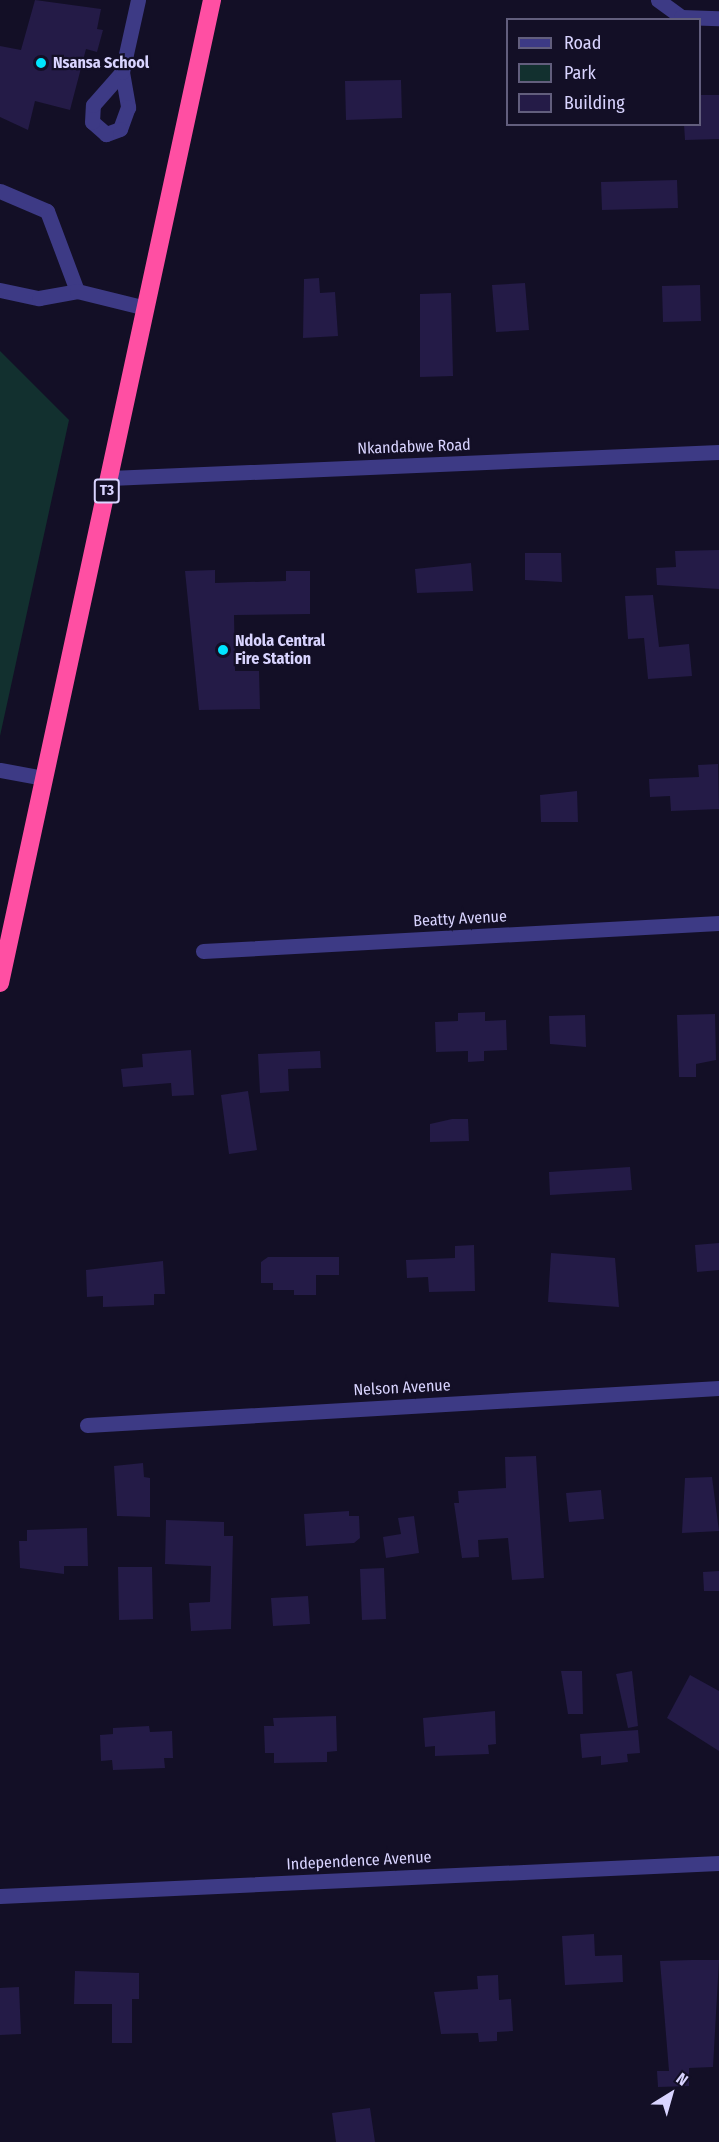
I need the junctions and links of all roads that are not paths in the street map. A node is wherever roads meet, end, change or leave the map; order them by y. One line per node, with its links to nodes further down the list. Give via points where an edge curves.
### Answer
1 (138, 0): 5 (street)
2 (213, 0): 9 (highway, T3)
3 (658, 0): 4 (street, via 681,17)
4 (719, 18)
5 (122, 72)
6 (0, 190): 8 (street, via 47,211)
7 (0, 290): 8 (street, via 39,298)
8 (77, 291): 9 (street)
9 (146, 308): 11 (highway, T3)
10 (719, 452): 11 (street, Nkandabwe Road)
11 (110, 478): 13 (highway, T3)
12 (0, 770): 13 (street)
13 (44, 778): 16 (highway, T3)
14 (719, 922): 15 (street, Beatty Avenue)
15 (203, 951)
16 (0, 983)
17 (719, 1388): 18 (street, Nelson Avenue)
18 (87, 1425)
19 (719, 1863): 20 (street, Independence Avenue)
20 (0, 1896)

